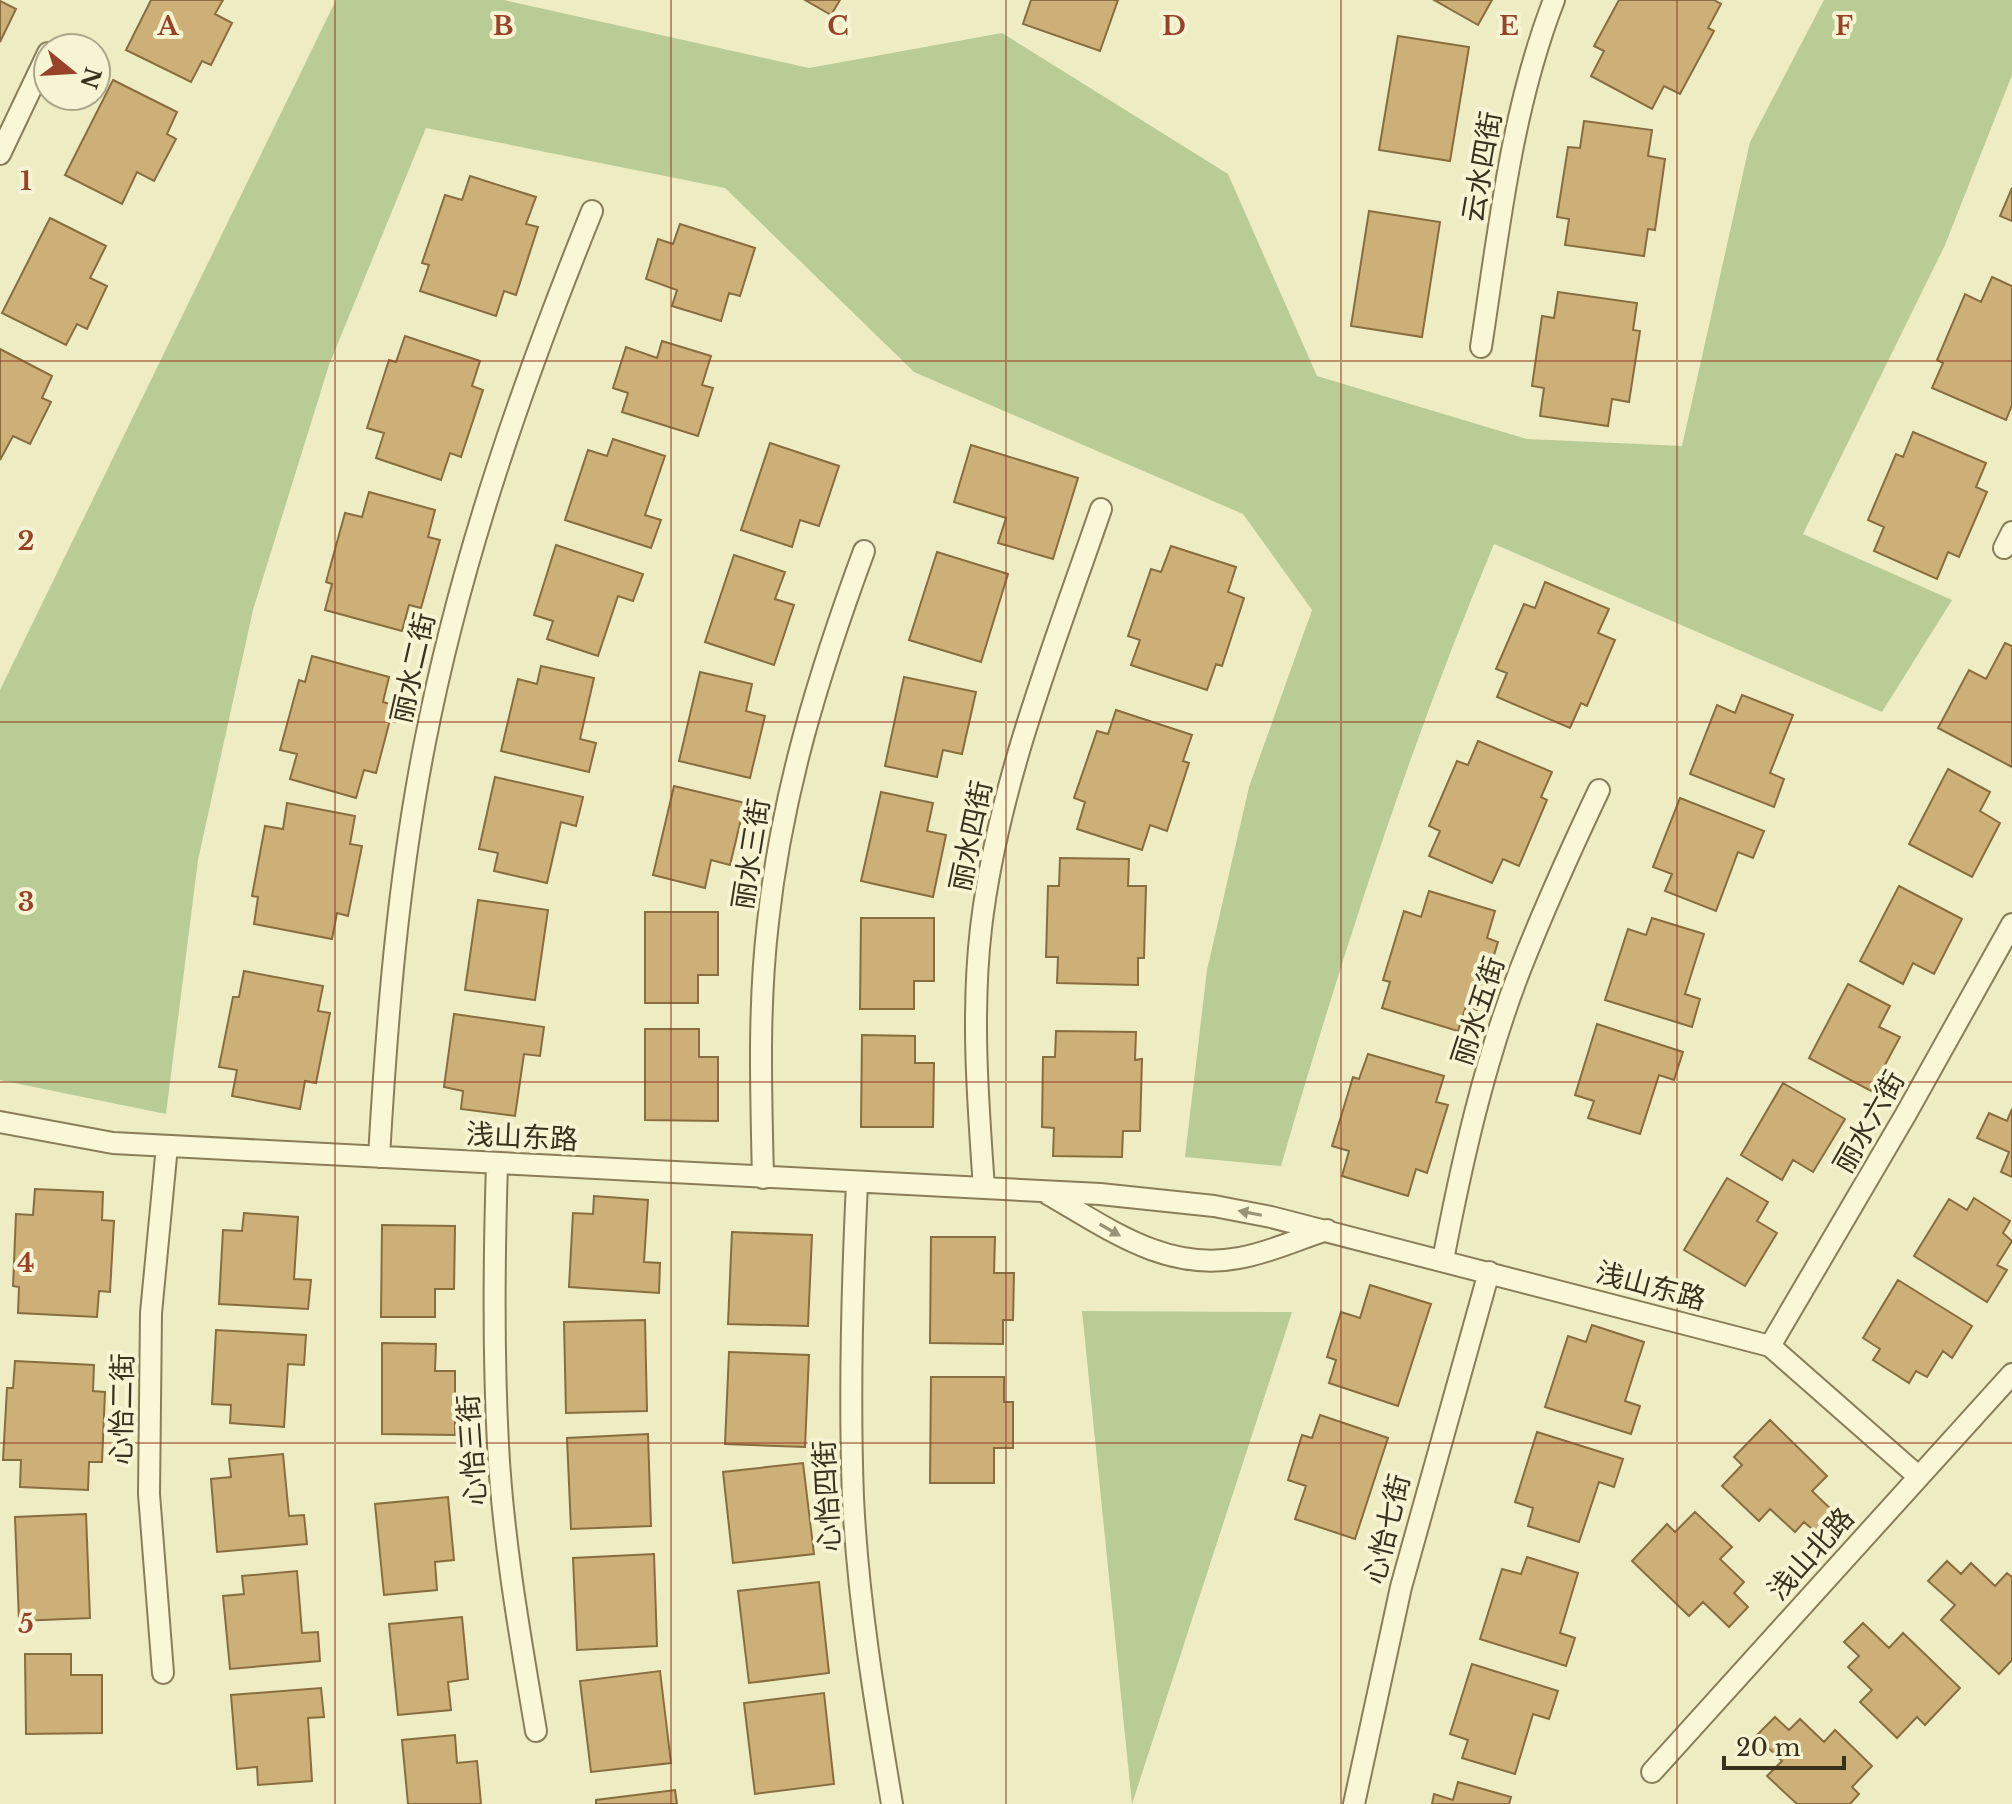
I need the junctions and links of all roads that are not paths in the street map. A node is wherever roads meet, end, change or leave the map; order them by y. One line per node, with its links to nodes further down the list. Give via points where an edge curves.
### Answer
1 (1554, 0): 5 (lane, 云水四街, via 1515,132)
2 (32, 87): 3 (lane)
3 (0, 154)
4 (592, 211): 12 (lane, 丽水二街, via 539,340 494,472 428,727 400,895)
5 (1481, 347)
6 (1101, 509): 16 (lane, 丽水四街, via 1005,800 981,928 975,1058)
7 (864, 551): 14 (lane, 丽水三街, via 820,672 788,796 768,922 760,1050)
8 (1599, 790): 19 (lane, 丽水五街, via 1515,985 1462,1162)
9 (2012, 924): 21 (lane, 丽水六街)
10 (0, 1122): 11 (lane, 浅山东路, via 58,1135)
11 (167, 1146): 12 (lane, 浅山东路); 24 (lane, 心怡二街, via 151,1313 149,1494)
12 (379, 1157): 13 (lane, 浅山东路)
13 (497, 1164): 14 (lane, 浅山东路); 25 (lane, 心怡三街, via 493,1306 498,1448 512,1590)
14 (763, 1178): 15 (lane, 浅山东路)
15 (857, 1183): 16 (lane, 浅山东路); 27 (lane, 心怡四街, via 850,1342 853,1501 868,1659)
16 (984, 1188): 17 (lane, 浅山东路)
17 (1042, 1191): 18 (lane, 浅山东路, one-way to 17, via 1200,1204); 18 (lane, 浅山东路, one-way to 18, via 1154,1253 1183,1260 1242,1258)
18 (1327, 1230): 19 (lane, 浅山东路)
19 (1443, 1260): 20 (lane, 浅山东路)
20 (1489, 1272): 21 (lane, 浅山东路); 28 (lane, 心怡七街, via 1401,1587)
21 (1770, 1346): 23 (lane, 浅山东路)
22 (2012, 1374): 23 (lane, 浅山北路)
23 (1919, 1477): 26 (lane, 浅山北路)
24 (163, 1673)
25 (536, 1731)
26 (1652, 1772)
27 (892, 1804)
28 (1354, 1804)

